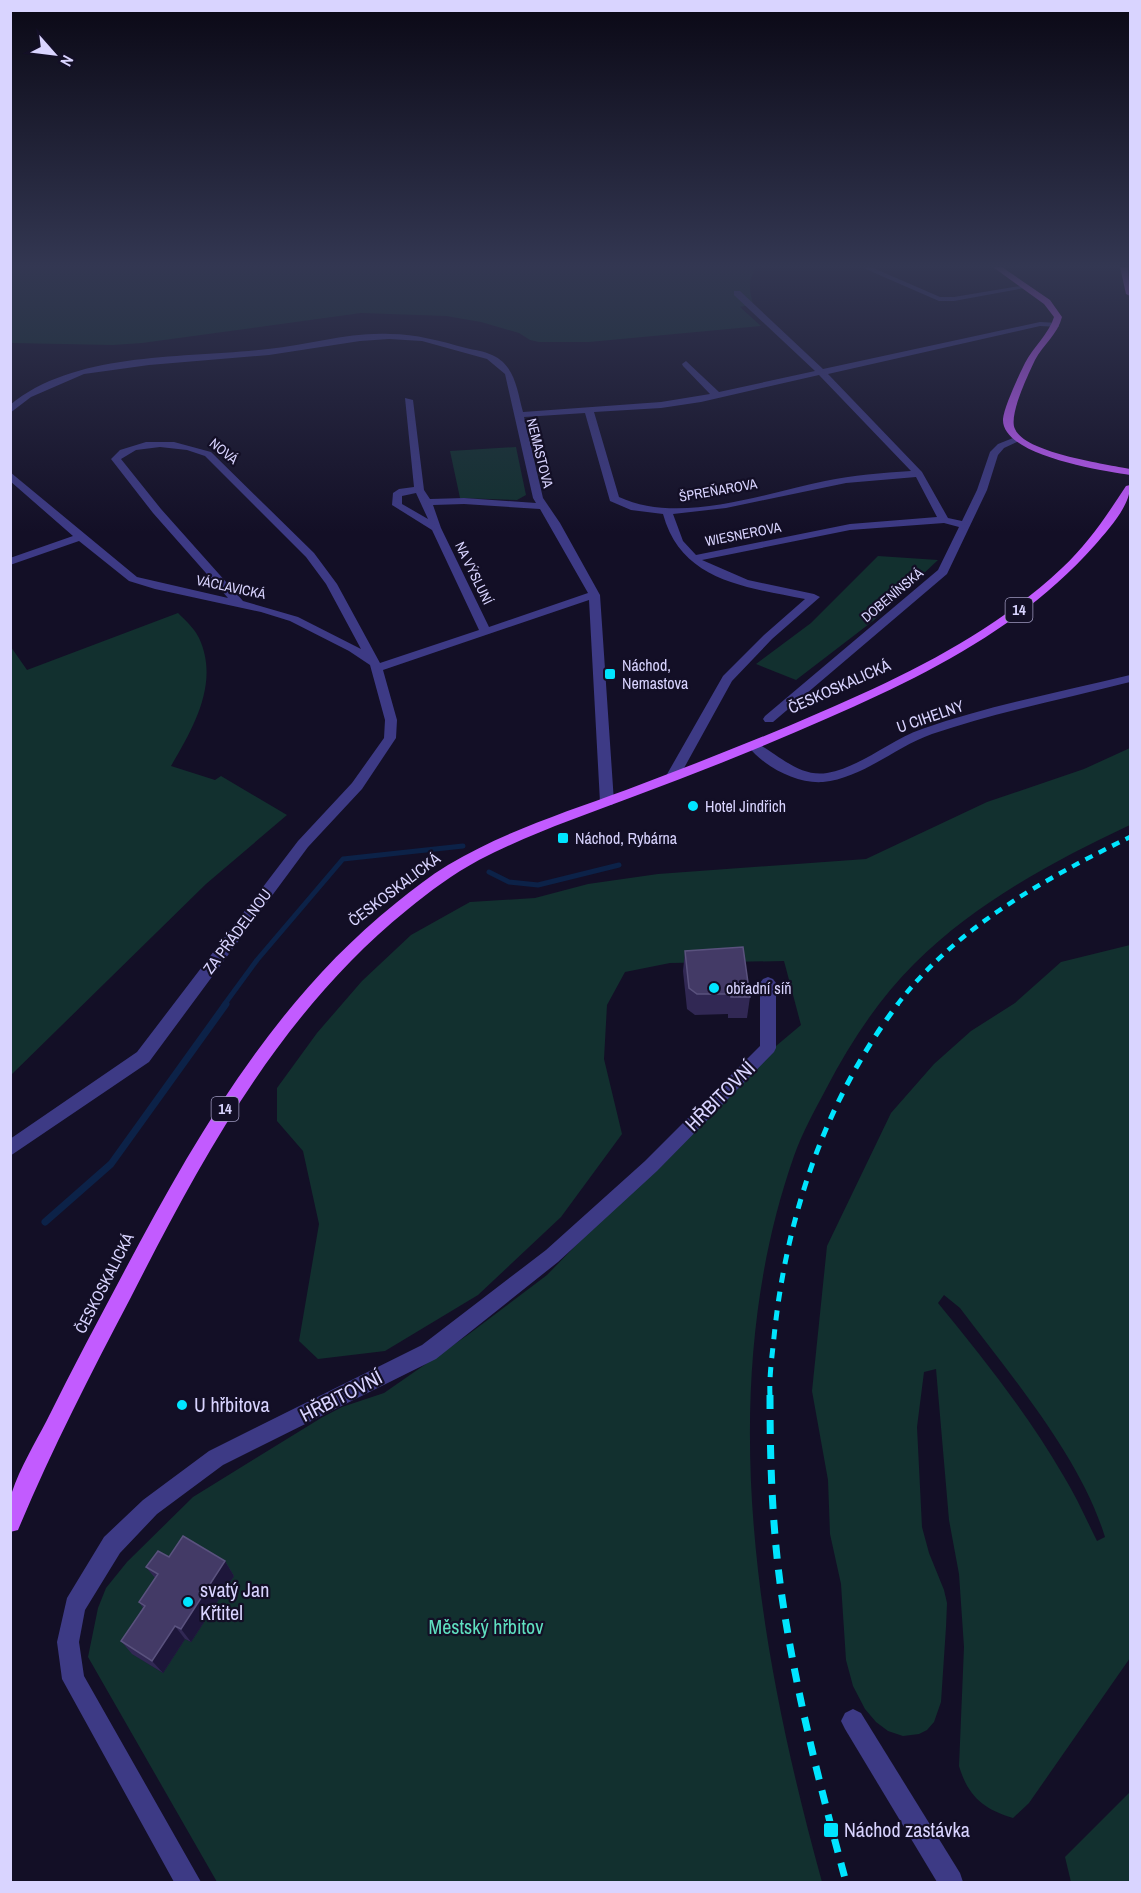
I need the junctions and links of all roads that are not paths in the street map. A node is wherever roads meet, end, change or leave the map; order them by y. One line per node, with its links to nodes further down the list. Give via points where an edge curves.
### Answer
1 (226, 355): 10 (street, NEMASTOVA, via 82,372 28,395)
2 (485, 355): 12 (street, NEMASTOVA, via 509,373)
3 (803, 355): 7 (street)
4 (904, 355): 7 (street)
5 (1035, 355): 13 (main road, via 1008,419 1007,430)
6 (686, 364): 8 (street)
7 (823, 374): 8 (street); 15 (street)
8 (717, 396): 11 (street)
9 (408, 400): 18 (street)
10 (13, 406)
11 (589, 410): 12 (street); 21 (street, ŠPREŇAROVA, via 614,499 631,507)
12 (517, 415): 20 (street, NEMASTOVA)
13 (1016, 440): 14 (main road, via 1047,453); 23 (street, DOBENÍNSKÁ, via 993,454)
14 (1131, 472)
15 (920, 474): 21 (street, ŠPREŇAROVA, via 846,480); 22 (street)
16 (10, 475): 25 (street, VÁCLAVICKÁ)
17 (1131, 488): 34 (main road, ČESKOSKALICKÁ / 14, via 1099,535 1069,567 984,636 907,679)
18 (418, 490): 19 (street, NA VÝSLUNÍ); 24 (street, NA VÝSLUNÍ, via 397,495 397,505)
19 (427, 502): 20 (street); 24 (street, NA VÝSLUNÍ)
20 (541, 506): 28 (street, NEMASTOVA, via 555,523)
21 (667, 512): 26 (street, via 673,534)
22 (944, 520): 23 (street, WIESNEROVA); 26 (street, WIESNEROVA, via 850,527)
23 (966, 525): 33 (street, DOBENÍNSKÁ, via 943,572)
24 (436, 528): 30 (street, NA VÝSLUNÍ)
25 (80, 537): 27 (street); 29 (street, VÁCLAVICKÁ, via 134,579)
26 (692, 559): 35 (street, WIESNEROVA, via 760,587 814,597 727,679)
27 (10, 561)
28 (594, 595): 30 (street); 36 (street, NEMASTOVA)
29 (239, 604): 31 (street, VÁCLAVICKÁ, via 294,619 353,649); 31 (street, NOVÁ, via 116,459 121,452 134,447 171,446 196,448 208,454 310,555 331,584)
30 (485, 631): 31 (street)
31 (377, 668): 38 (street, ZA PŘÁDELNOU, via 391,720 390,738 357,786 303,844 143,1057)
32 (1131, 679): 34 (street, U CIHELNY, via 925,732 825,778 808,778 786,771)
33 (768, 719)
34 (754, 746): 35 (main road, ČESKOSKALICKÁ / 14)
35 (673, 776): 36 (main road, ČESKOSKALICKÁ / 14)
36 (607, 802): 39 (main road, ČESKOSKALICKÁ / 14, via 488,850 434,881 354,946 271,1040 188,1169 34,1465)
37 (768, 983): 41 (street, HŘBITOVNÍ, via 768,1048 651,1166 552,1256 429,1352 216,1458 150,1507 112,1545 75,1606 68,1642 73,1679)
38 (10, 1149)
39 (10, 1522)
40 (853, 1721): 42 (street)
41 (188, 1882)
42 (951, 1882)

